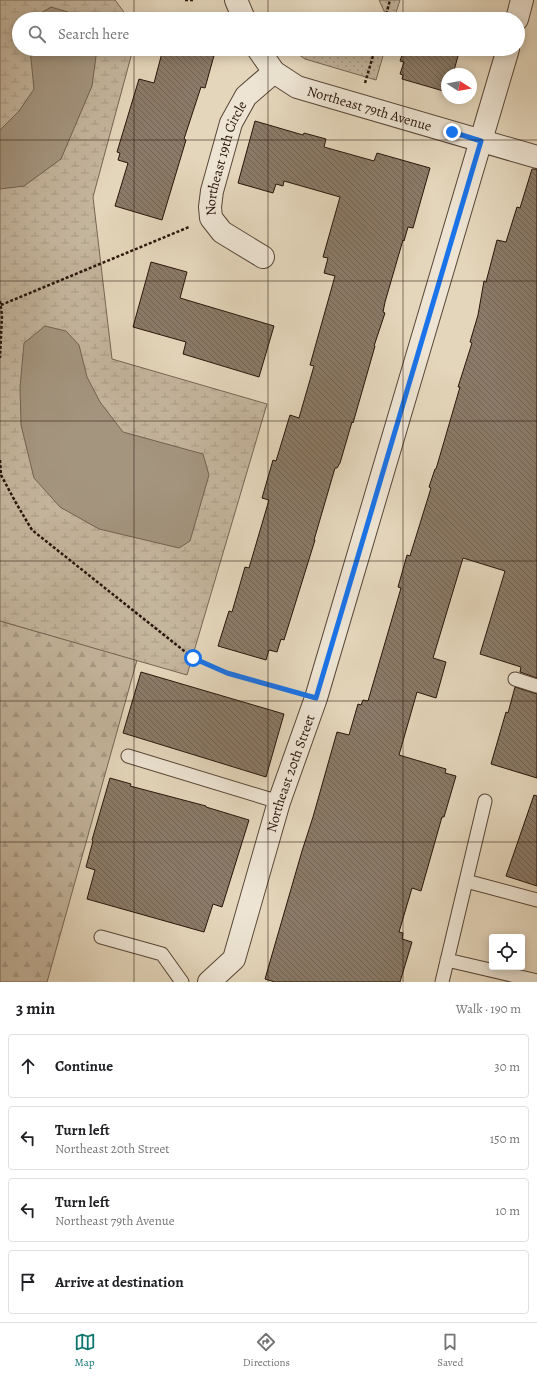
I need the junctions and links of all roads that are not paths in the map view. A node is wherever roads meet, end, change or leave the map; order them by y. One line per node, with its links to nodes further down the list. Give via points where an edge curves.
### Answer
1 (236, 0): 3 (street)
2 (522, 0): 4 (street)
3 (241, 12)
4 (519, 12)
5 (263, 56): 7 (street)
6 (506, 56): 8 (street, Northeast 20th Street)
7 (274, 72): 8 (street, Northeast 79th Avenue, via 297,87); 10 (street, Northeast 19th Circle, via 246,96 231,123 210,207 211,218 222,232)
8 (481, 141): 9 (street, Northeast 79th Avenue); 15 (street, Northeast 20th Street, via 316,698)
9 (537, 157)
10 (263, 257)
11 (515, 679): 12 (lane)
12 (537, 686)
13 (128, 756): 15 (lane)
14 (485, 801): 16 (lane)
15 (279, 802): 22 (street, Northeast 20th Street, via 234,959)
16 (466, 881): 17 (lane); 19 (lane)
17 (537, 900)
18 (101, 937): 21 (lane, via 162,954)
19 (447, 960): 20 (lane); 23 (lane)
20 (537, 981)
21 (182, 982)
22 (209, 982)
23 (442, 982)

